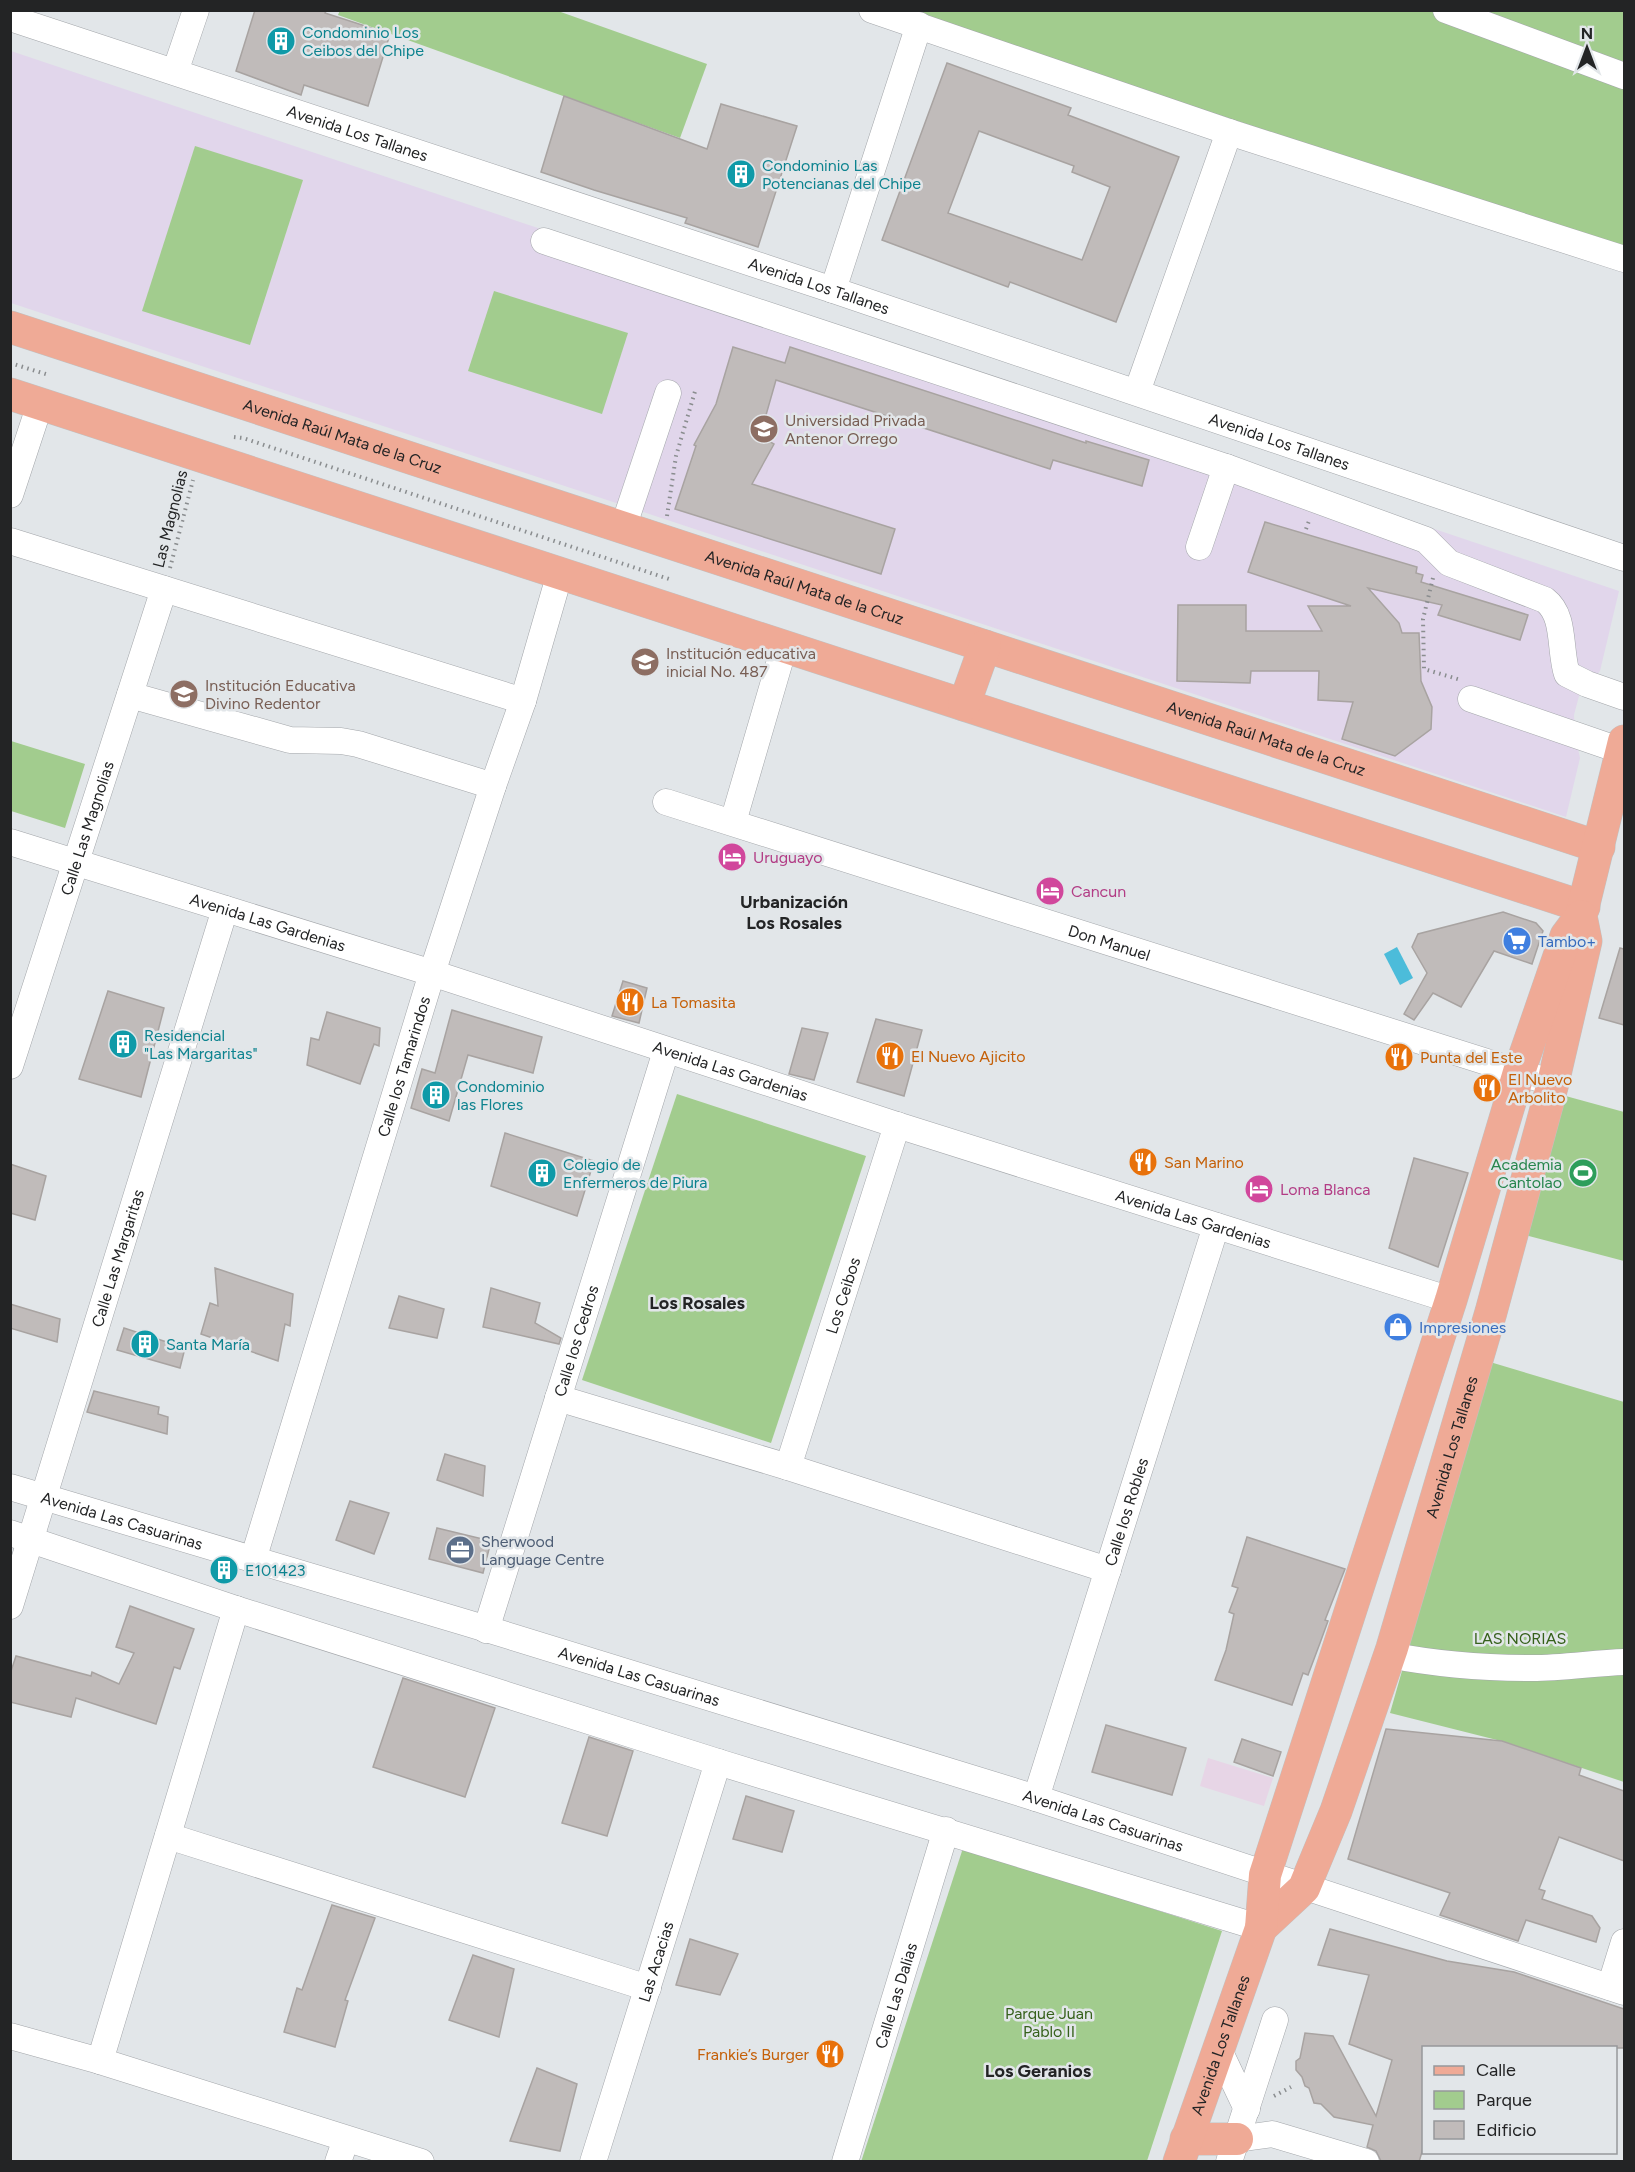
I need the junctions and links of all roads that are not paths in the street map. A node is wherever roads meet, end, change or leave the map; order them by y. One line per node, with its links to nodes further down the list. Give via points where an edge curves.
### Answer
1 (196, 10): 6 (street)
2 (872, 10): 5 (street)
3 (1446, 10): 7 (street)
4 (10, 18): 6 (street, Avenida Los Tallanes)
5 (919, 26): 8 (street); 11 (street)
6 (175, 72): 11 (street, Avenida Los Tallanes)
7 (1624, 75)
8 (1229, 132): 10 (street); 14 (street)
9 (544, 241): 17 (street)
10 (1624, 260)
11 (833, 290): 14 (street, Avenida Los Tallanes)
12 (10, 327): 19 (main road, Avenida Raúl Mata de la Cruz)
13 (44, 390): 16 (main road); 18 (street); 23 (main road, via 199,456)
14 (1137, 392): 22 (street, Avenida Los Tallanes)
15 (668, 393): 19 (street)
16 (10, 394)
17 (1226, 468): 21 (street); 28 (street, via 1426,540 1449,563 1545,600 1558,616 1567,674)
18 (10, 495)
19 (623, 528): 25 (main road, Avenida Raúl Mata de la Cruz)
20 (10, 541): 24 (street)
21 (1199, 547)
22 (1624, 558)
23 (560, 573): 26 (main road); 30 (street, Calle los Tamarindos)
24 (165, 589): 27 (street, Calle Las Magnolias); 30 (street)
25 (985, 646): 31 (main road); 37 (main road, Avenida Raúl Mata de la Cruz)
26 (784, 647): 31 (main road); 35 (street)
27 (130, 695): 33 (street, via 290,740 358,744); 38 (street, Calle Las Magnolias)
28 (1624, 697)
29 (1471, 699): 32 (street)
30 (523, 701): 33 (street, Calle los Tamarindos)
31 (964, 705): 40 (main road)
32 (1623, 746): 37 (main road)
33 (493, 786): 41 (street, Calle los Tamarindos)
34 (666, 802): 35 (street, Don Manuel)
35 (733, 822): 44 (street, Don Manuel)
36 (10, 842): 38 (street, Avenida Las Gardenias)
37 (1599, 847): 40 (main road)
38 (76, 862): 39 (street, Avenida Las Gardenias); 43 (street, Calle Las Magnolias)
39 (225, 909): 41 (street, Avenida Las Gardenias); 52 (street, Calle Las Margaritas)
40 (1579, 925): 44 (main road, Avenida Los Tallanes); 45 (main road, Avenida Los Tallanes)
41 (432, 973): 42 (street, Avenida Las Gardenias); 54 (street, Calle los Tamarindos)
42 (666, 1051): 46 (street, Avenida Las Gardenias); 49 (street, Calle los Cedros)
43 (10, 1066)
44 (1520, 1072): 45 (street, Don Manuel); 48 (main road, Avenida Los Tallanes)
45 (1553, 1083): 59 (main road, Avenida Los Tallanes, via 1491,1312)
46 (897, 1125): 47 (street, Avenida Las Gardenias); 50 (street, Los Ceibos)
47 (1216, 1226): 48 (street, Avenida Las Gardenias); 55 (street, Calle los Robles)
48 (1451, 1300): 65 (main road, Avenida Los Tallanes)
49 (558, 1398): 50 (street); 58 (street, Calle los Cedros)
50 (788, 1467): 55 (street)
51 (10, 1487): 52 (street, Avenida Las Casuarinas)
52 (44, 1498): 53 (street, Calle Las Margaritas); 54 (street, Avenida Las Casuarinas)
53 (21, 1536): 56 (street, Calle Las Margaritas); 57 (street)
54 (253, 1560): 58 (street, Avenida Las Casuarinas)
55 (1108, 1570): 62 (street, Calle los Robles)
56 (10, 1606)
57 (236, 1609): 61 (street); 64 (street)
58 (486, 1630): 62 (street, Avenida Las Casuarinas)
59 (1389, 1655): 60 (street, via 1487,1667); 66 (main road, Avenida Los Tallanes, via 1336,1811)
60 (1624, 1662)
61 (718, 1762): 63 (street); 69 (street, Las Acacias)
62 (1036, 1798): 65 (street, Avenida Las Casuarinas)
63 (946, 1830): 67 (street); 81 (street, Calle Las Dalias)
64 (168, 1836): 69 (street); 74 (street)
65 (1265, 1875): 66 (street, Avenida Las Casuarinas); 67 (main road, Avenida Los Tallanes)
66 (1304, 1888): 67 (main road, Avenida Los Tallanes); 70 (street, Avenida Las Casuarinas)
67 (1261, 1928): 73 (main road, Avenida Los Tallanes)
68 (1624, 1942): 70 (street)
69 (648, 1988): 80 (street, Las Acacias)
70 (1617, 1990)
71 (1275, 2020): 75 (street)
72 (10, 2036): 74 (street)
73 (1218, 2048): 75 (street); 77 (main road, Avenida Los Tallanes)
74 (100, 2061): 76 (street)
75 (1247, 2109): 78 (street)
76 (342, 2150): 79 (street)
77 (1182, 2150): 78 (main road)
78 (1233, 2150): 82 (street, via 1272,2134)
79 (421, 2162)
80 (593, 2162)
81 (845, 2162)
82 (1366, 2162)

